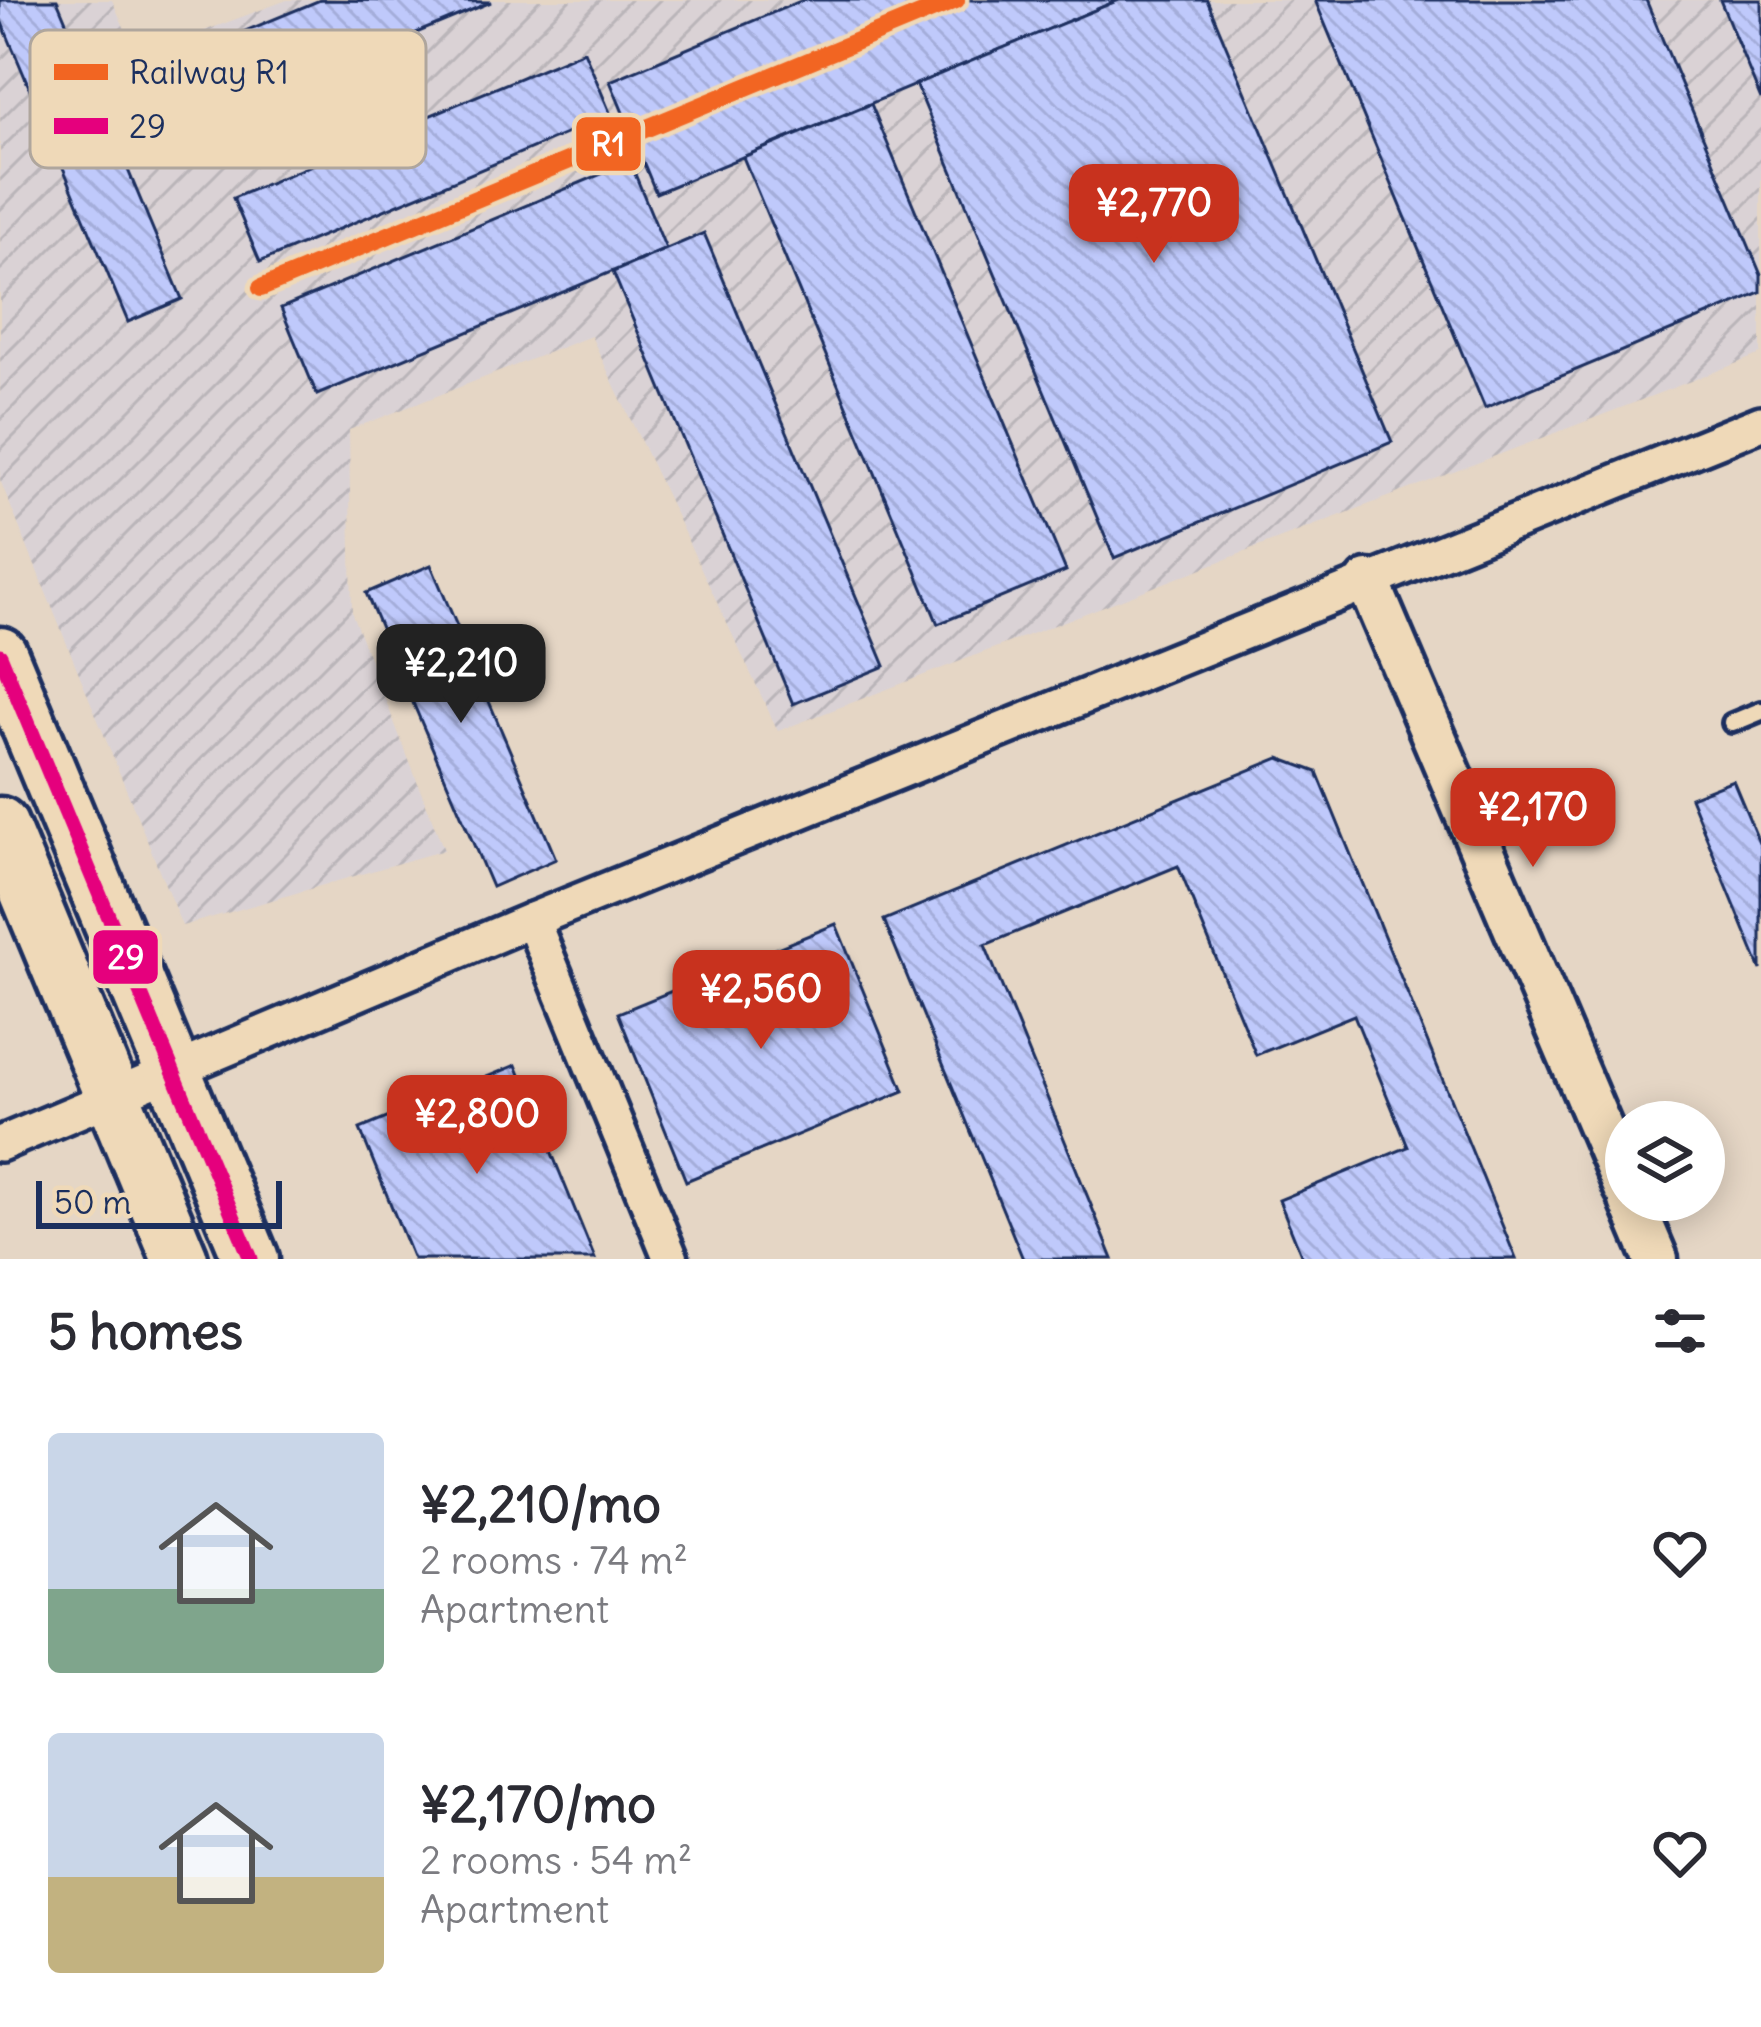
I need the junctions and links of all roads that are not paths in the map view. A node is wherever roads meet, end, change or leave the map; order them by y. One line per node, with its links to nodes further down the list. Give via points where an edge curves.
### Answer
1 (1761, 423): 2 (street)
2 (1368, 582): 7 (street); 10 (street)
3 (0, 655): 8 (main road)
4 (1761, 711): 5 (lane)
5 (1732, 723)
6 (0, 825): 9 (main road)
7 (532, 920): 8 (street); 15 (street)
8 (174, 1071): 9 (street); 14 (main road)
9 (113, 1096): 11 (street); 13 (main road)
10 (1605, 1139)
11 (0, 1144)
12 (1640, 1221): 16 (street)
13 (180, 1259)
14 (251, 1259)
15 (671, 1259)
16 (1656, 1259)

